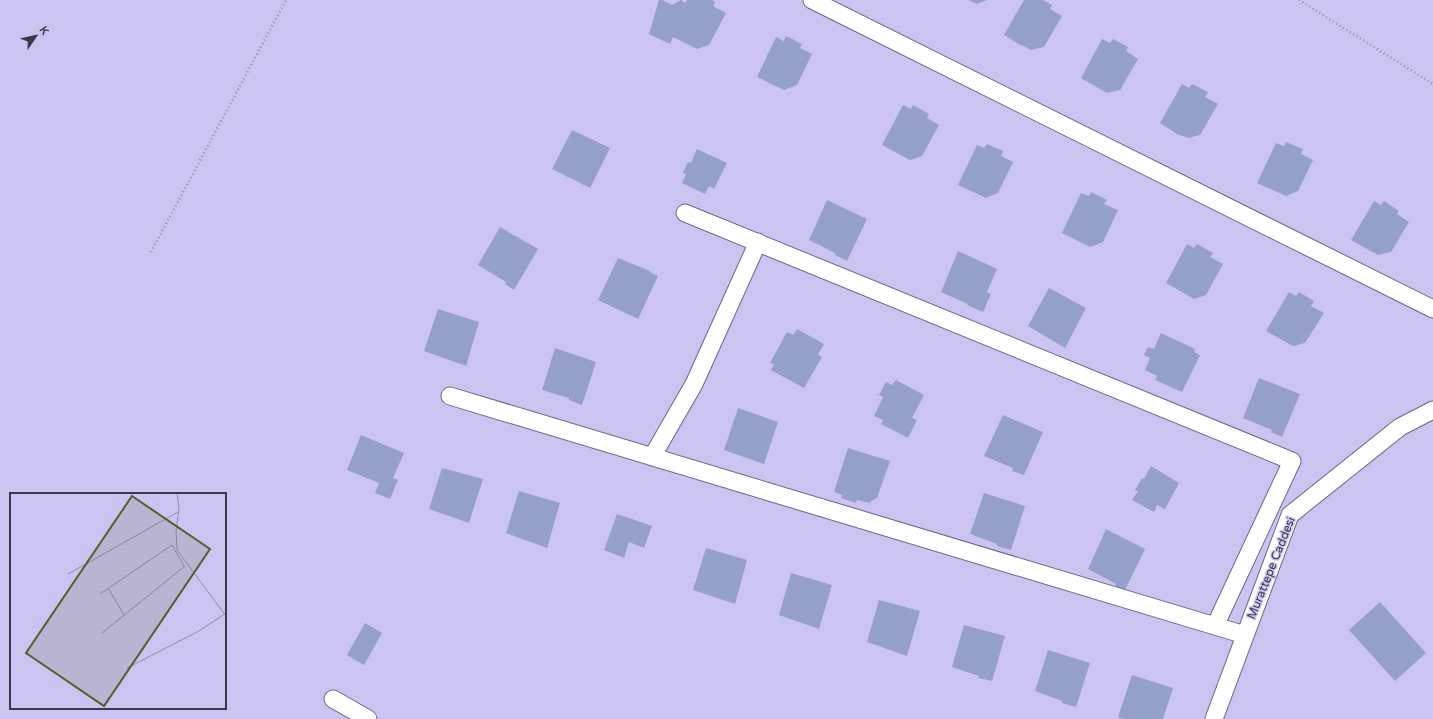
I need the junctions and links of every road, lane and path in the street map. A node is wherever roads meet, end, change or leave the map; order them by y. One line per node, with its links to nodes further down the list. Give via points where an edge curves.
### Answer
1 (286, 0): 7 (path)
2 (812, 0): 8 (street)
3 (1299, 0): 4 (path)
4 (1433, 84)
5 (685, 213): 6 (street)
6 (758, 242): 11 (street, via 694,384); 12 (street, via 1292,460)
7 (151, 252)
8 (1433, 309)
9 (450, 396): 11 (street)
10 (1433, 410): 13 (street, Murattepe Caddesi, via 1400,427 1290,515)
11 (652, 457): 12 (street)
12 (1215, 626): 13 (street)
13 (1245, 635): 16 (street, Murattepe Caddesi)
14 (333, 699): 15 (street)
15 (368, 719)
16 (1214, 719)

